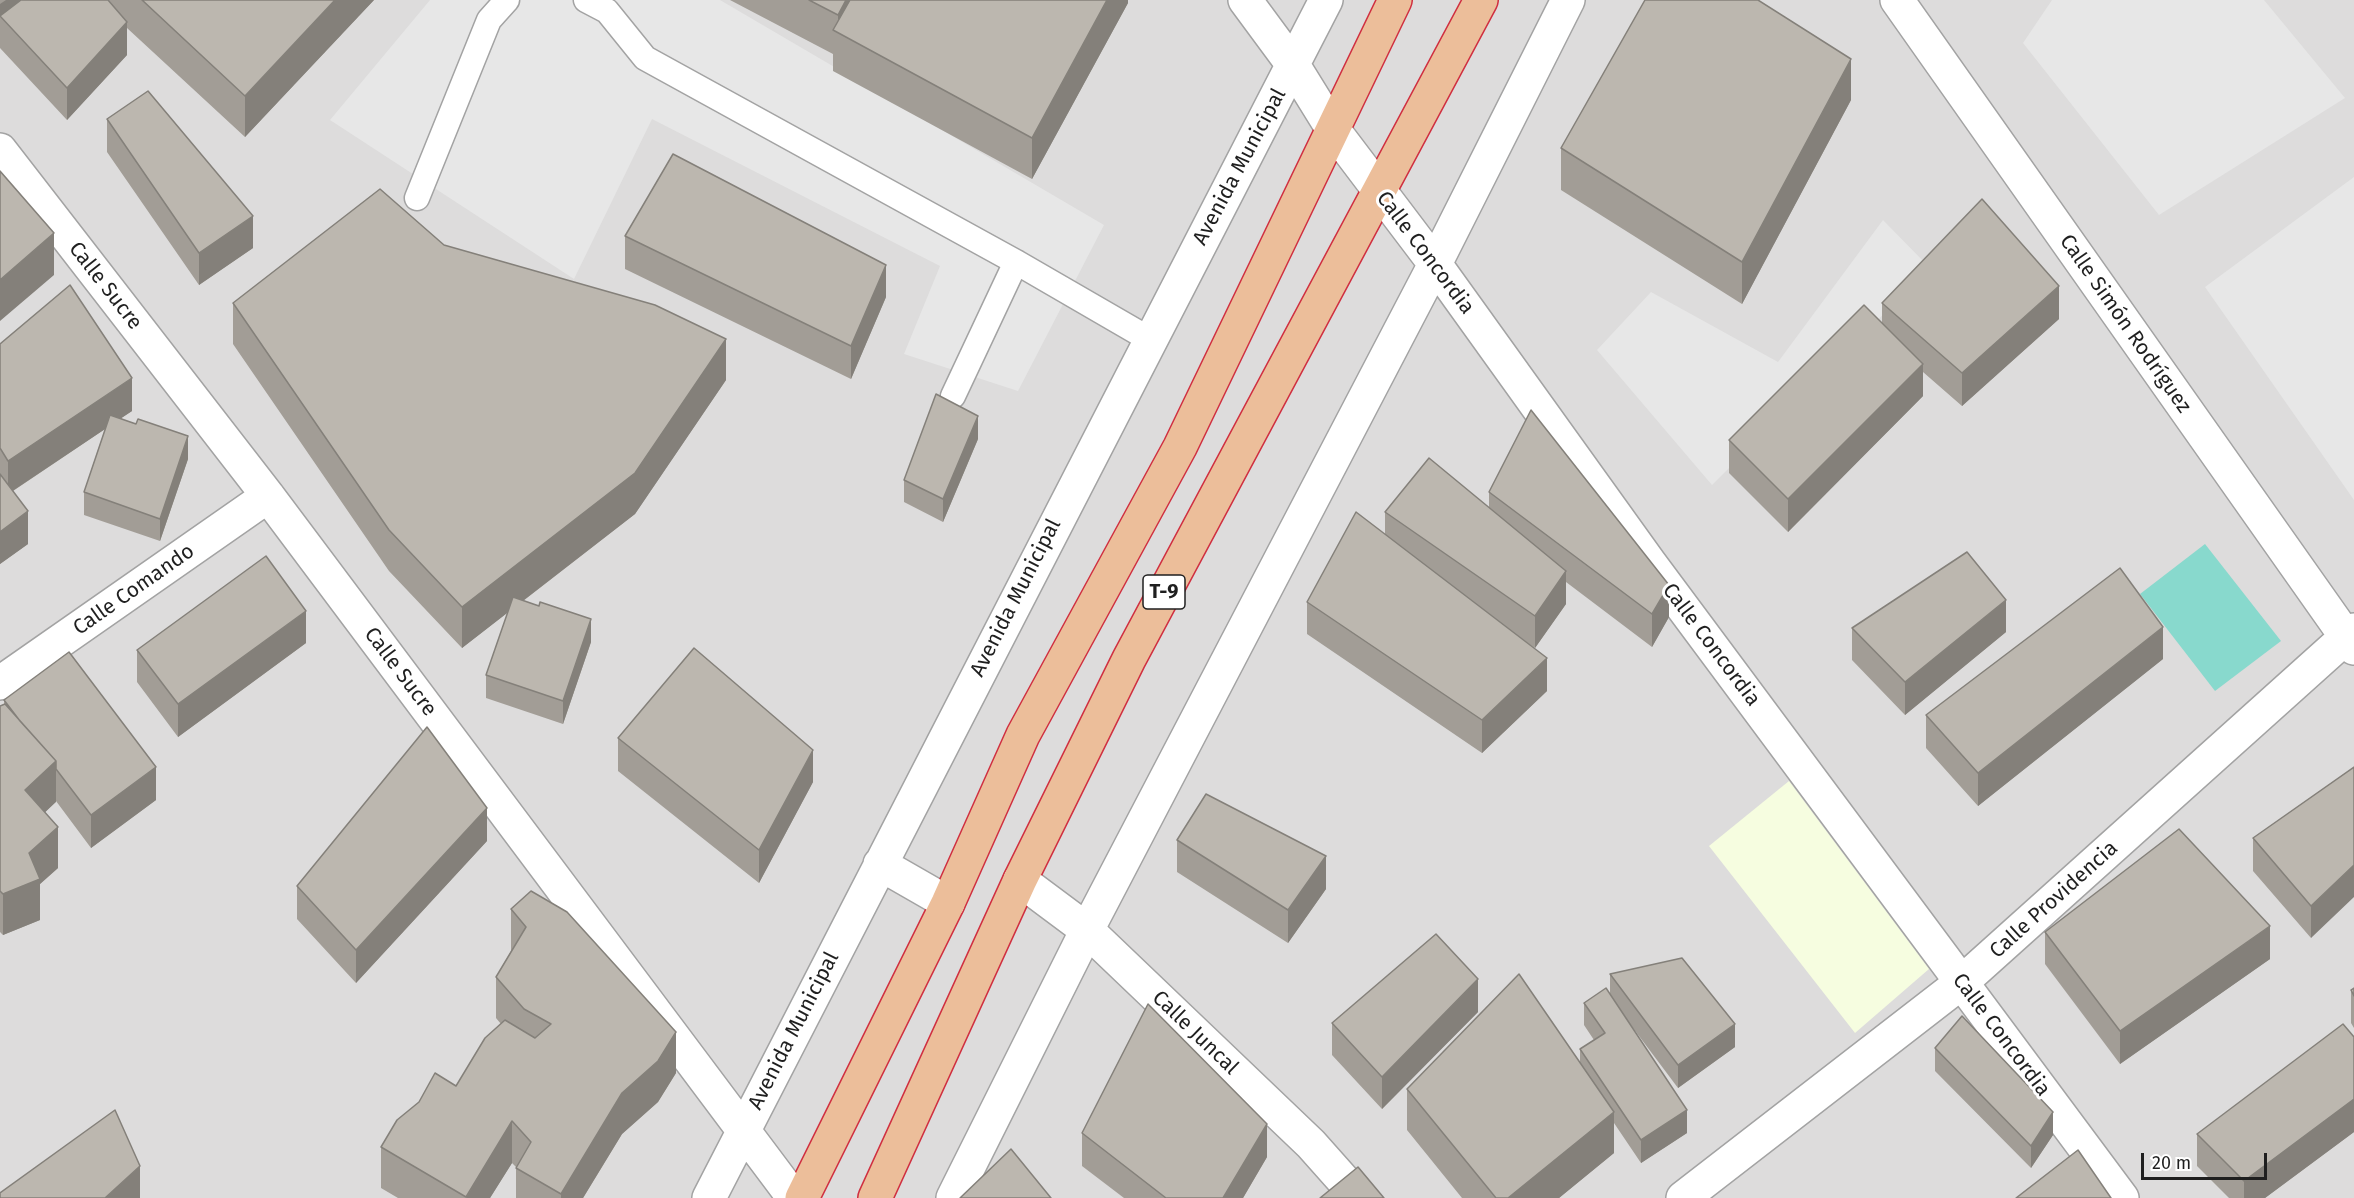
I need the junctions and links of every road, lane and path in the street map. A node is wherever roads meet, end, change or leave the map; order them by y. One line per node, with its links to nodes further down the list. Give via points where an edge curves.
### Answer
1 (507, 0): 13 (lane, via 489,20)
2 (586, 0): 14 (lane, via 607,11 645,58)
3 (1245, 0): 9 (street, Calle Concordia)
4 (1326, 0): 9 (street, Avenida Municipal)
5 (1395, 0): 10 (highway, T-9)
6 (1481, 0): 12 (highway, T-9)
7 (1568, 0): 15 (street)
8 (1897, 0): 19 (street, Calle Simón Rodríguez)
9 (1293, 65): 10 (street, Calle Concordia); 16 (street, Avenida Municipal)
10 (1332, 128): 12 (street, Calle Concordia); 23 (highway, T-9, via 1180,447 1023,735)
11 (0, 150): 18 (street, Calle Sucre)
12 (1379, 190): 15 (street, Calle Concordia); 22 (highway, T-9, via 1129,659)
13 (417, 198)
14 (1016, 262): 16 (lane); 17 (lane)
15 (1436, 264): 24 (street); 25 (street, Calle Concordia, via 1649,562)
16 (1149, 339): 21 (street, Avenida Municipal)
17 (953, 396)
18 (268, 496): 20 (street, Calle Comando); 26 (street, Calle Sucre)
19 (2351, 638): 25 (street, Calle Providencia)
20 (0, 683)
21 (880, 864): 23 (street); 26 (street, Avenida Municipal)
22 (1020, 880): 24 (street, Calle Juncal); 30 (highway, T-9)
23 (948, 903): 29 (highway, T-9)
24 (1087, 930): 31 (street); 32 (street, Calle Juncal, via 1311,1144)
25 (1962, 982): 33 (street, Calle Providencia); 34 (street, Calle Concordia)
26 (743, 1131): 27 (street, Avenida Municipal); 28 (street, Calle Sucre)
27 (709, 1198)
28 (794, 1198)
29 (802, 1198)
30 (875, 1198)
31 (953, 1198)
32 (1359, 1198)
33 (1683, 1198)
34 (2122, 1198)

